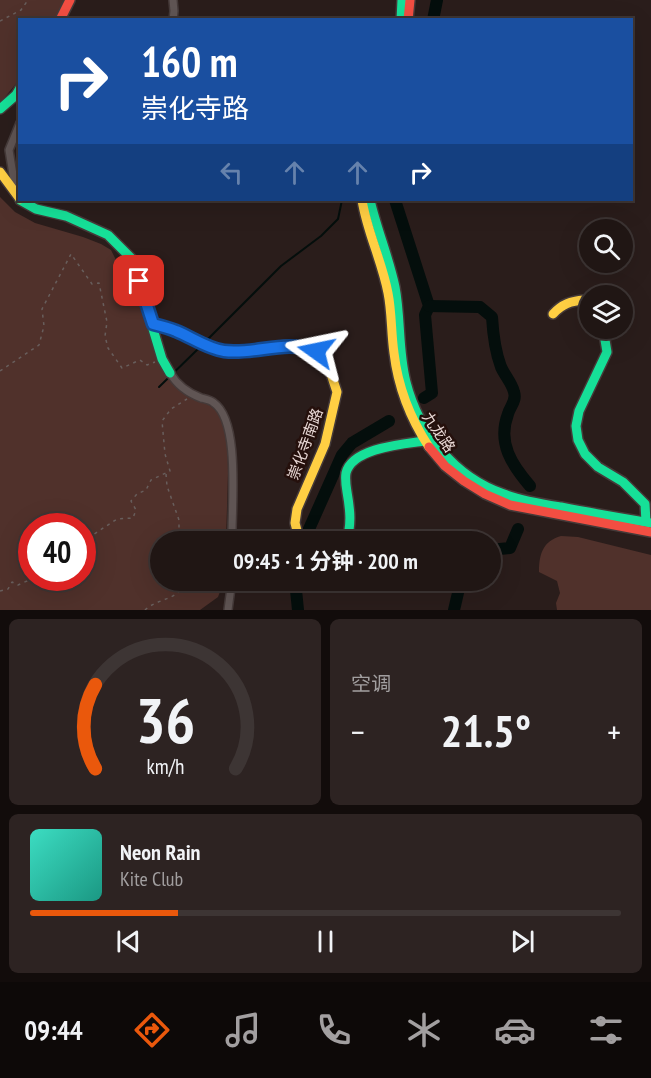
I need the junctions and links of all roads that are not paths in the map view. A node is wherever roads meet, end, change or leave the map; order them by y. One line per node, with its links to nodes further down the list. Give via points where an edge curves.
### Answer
1 (70, 0): 5 (street)
2 (172, 0): 6 (street)
3 (402, 0): 7 (street)
4 (410, 0): 8 (street)
5 (61, 18)
6 (173, 18)
7 (401, 18)
8 (408, 18)
9 (18, 92): 10 (street)
10 (0, 109)
11 (18, 128): 13 (street, via 9,150)
12 (0, 172): 14 (street)
13 (18, 194)
14 (18, 198)
15 (22, 201): 20 (street, via 108,235 132,259)
16 (362, 201): 23 (street, 九龙路, via 386,281 404,401)
17 (370, 201): 24 (street, 九龙路, via 395,288 406,382 416,411 444,455 486,487 513,497)
18 (579, 300): 19 (street, via 560,305)
19 (553, 314)
20 (153, 324): 22 (street, via 162,359); 26 (street, 崇化寺南路, via 221,351 303,346 316,351 328,365 338,392 325,444 297,509)
21 (606, 339): 24 (street, via 607,352 579,408 576,436 584,453 597,466 645,504)
22 (171, 375): 25 (street, via 192,394 214,403 226,417 232,449)
23 (424, 441): 27 (street, via 359,456 349,465 346,474 352,515); 28 (street, 九龙路, via 451,473 488,497 540,512)
24 (649, 523)
25 (232, 531)
26 (297, 531)
27 (350, 531)
28 (651, 532)
29 (231, 591): 30 (street)
30 (228, 610)

